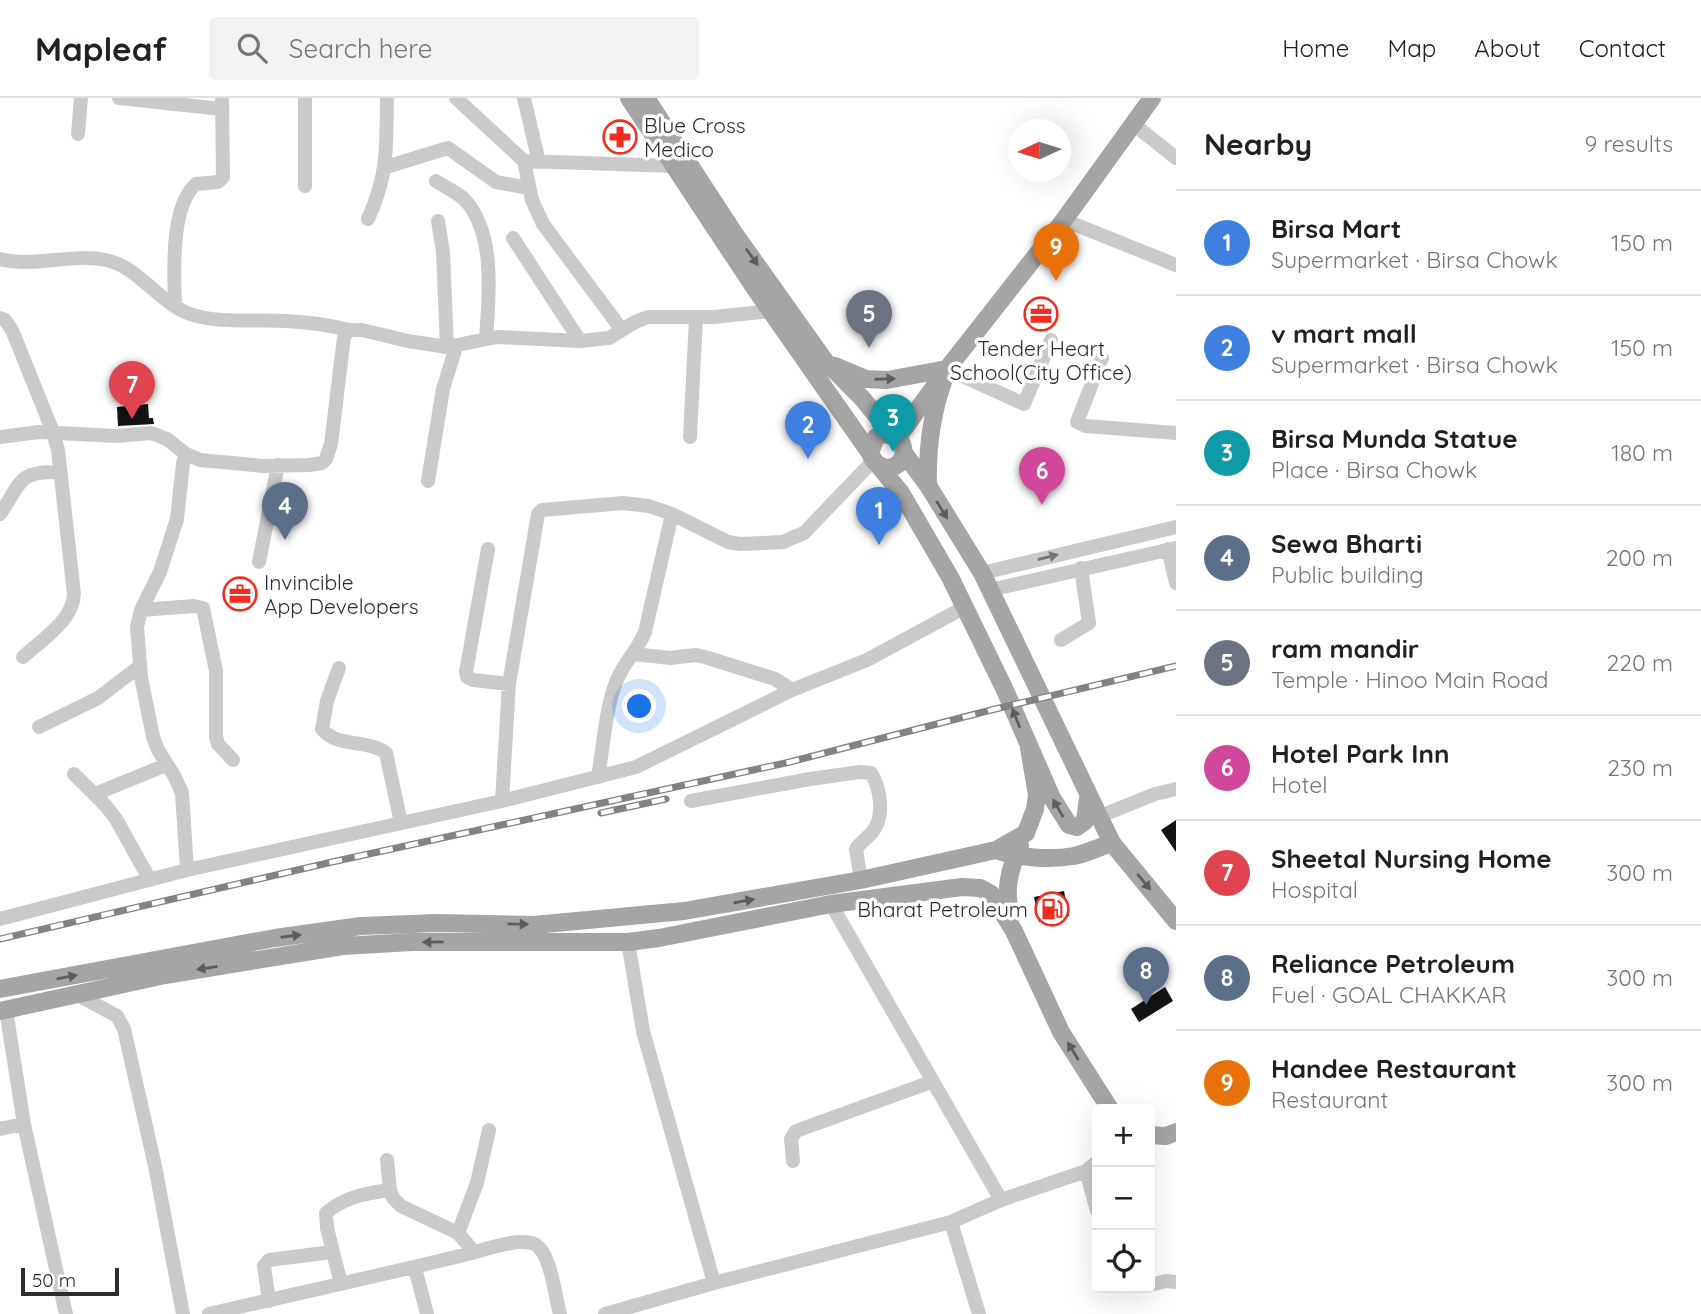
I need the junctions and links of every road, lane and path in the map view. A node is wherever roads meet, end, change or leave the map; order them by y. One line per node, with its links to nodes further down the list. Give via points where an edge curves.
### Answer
1 (81, 98): 12 (street)
2 (119, 98): 10 (street)
3 (305, 98): 18 (street)
4 (387, 98): 16 (street)
5 (456, 98): 14 (street)
6 (524, 98): 14 (street)
7 (629, 98): 15 (main road)
8 (646, 98): 37 (main road, one-way to 37)
9 (1152, 98): 11 (main road)
10 (222, 104): 26 (street, via 222,180 192,187 181,211)
11 (1132, 123): 13 (street); 21 (main road)
12 (78, 134)
13 (1176, 158)
14 (531, 162): 15 (street); 19 (street)
15 (674, 166): 27 (main road)
16 (386, 167): 19 (street, via 448,148 496,182); 20 (street)
17 (436, 181): 32 (street, via 461,197 479,227 489,284)
18 (305, 186)
19 (529, 188): 31 (street, via 543,224)
20 (368, 219)
21 (1064, 220): 25 (street); 38 (main road)
22 (439, 221): 35 (street)
23 (513, 238): 34 (street)
24 (0, 259): 26 (street, via 110,261)
25 (1176, 265)
26 (175, 306): 30 (street, via 201,317 289,321)
27 (771, 311): 29 (street); 45 (main road)
28 (0, 318): 39 (street, via 12,330)
29 (696, 318): 31 (street, via 649,317); 42 (street)
30 (349, 330): 35 (street); 46 (street, via 344,337 326,459 317,465)
31 (622, 330): 34 (street, via 609,338)
32 (486, 338): 34 (street); 35 (street)
33 (1051, 340): 38 (street, via 1024,404)
34 (580, 341)
35 (452, 347): 48 (street)
36 (1102, 358): 40 (street, via 1077,422)
37 (825, 362): 38 (main road, one-way to 38, via 866,379 887,380); 43 (main road)
38 (947, 369): 43 (main road); 49 (main road, via 932,418)
39 (53, 432): 41 (street); 44 (street, via 159,435); 47 (street)
40 (1176, 433)
41 (0, 437)
42 (690, 437)
43 (898, 441): 45 (main road, via 876,437); 45 (main road, via 901,461 895,466 887,468); 49 (main road)
44 (186, 454): 46 (street, via 200,460); 61 (street, via 177,519 160,572)
45 (874, 460): 51 (street, via 804,533 783,542 728,542); 60 (main road, via 901,493)
46 (278, 466): 55 (street)
47 (59, 472): 50 (street, via 26,476); 64 (street, via 74,603)
48 (428, 481)
49 (929, 487): 57 (main road, one-way to 57)
50 (0, 514)
51 (672, 514): 63 (street, via 645,632); 67 (street, via 623,503 549,509 538,514)
52 (1176, 527): 57 (street, one-way to 52)
53 (488, 549): 67 (street, via 466,672 473,680)
54 (1172, 549): 56 (street); 58 (street)
55 (259, 562)
56 (1081, 568): 59 (street); 62 (street, via 1089,623)
57 (982, 573): 59 (main road)
58 (1175, 577)
59 (990, 590): 77 (main road)
60 (965, 607): 68 (street, via 867,660); 70 (main road, one-way to 60)
61 (141, 610): 65 (street, via 137,627); 71 (street, via 203,608 216,671 216,737)
62 (1061, 640)
63 (634, 654): 68 (street, via 705,657 775,679); 74 (street, via 614,688)
64 (23, 656)
65 (140, 666): 69 (street, via 98,698); 72 (street, via 153,737)
66 (339, 668): 81 (street, via 322,729 335,738 386,753)
67 (509, 684): 79 (street)
68 (792, 690): 74 (street, via 657,758)
69 (39, 727)
70 (1029, 748): 77 (main road, one-way to 70, via 1085,821 1073,827 1052,798); 82 (main road, via 1037,795)
71 (233, 760)
72 (166, 765): 76 (street); 86 (street, via 182,793)
73 (74, 774): 76 (street)
74 (598, 777): 79 (street)
75 (1176, 789): 80 (street)
76 (95, 794): 87 (street, via 116,819)
77 (1088, 794): 80 (main road)
78 (691, 800): 88 (street, via 871,773 880,803 876,827 856,849)
79 (502, 801): 81 (street)
80 (1098, 817): 83 (main road)
81 (401, 823): 86 (street)
82 (1026, 833): 84 (main road); 85 (main road)
83 (1112, 843): 85 (main road, via 1071,856); 91 (main road, one-way to 91)
84 (996, 850): 85 (main road); 88 (main road)
85 (1015, 857): 92 (main road, via 1006,897)
86 (187, 870): 87 (street)
87 (149, 880): 90 (street)
88 (861, 880): 94 (main road, one-way to 88, via 361,926 534,925 609,919 684,911)
89 (831, 904): 92 (main road, via 980,888 991,894); 93 (main road); 97 (street)
90 (0, 919)
91 (1176, 921)
92 (1014, 931): 98 (main road, one-way to 92, via 1061,1032)
93 (628, 942): 95 (main road, one-way to 95, via 343,946); 115 (street, via 643,1031)
94 (0, 989)
95 (76, 994): 96 (main road); 120 (street, via 117,1016 124,1029 156,1166)
96 (3, 1010): 99 (street)
97 (931, 1082): 105 (street, via 796,1131 791,1139); 108 (street)
98 (1107, 1104)
99 (24, 1124): 100 (street); 119 (street)
100 (0, 1129)
101 (489, 1130): 110 (street, via 477,1183)
102 (1176, 1132): 103 (main road)
103 (1155, 1135)
104 (387, 1160): 107 (street)
105 (793, 1161)
106 (1092, 1167): 108 (street)
107 (390, 1190): 110 (street, via 401,1206); 111 (street, via 360,1195 328,1211)
108 (1001, 1200): 109 (street)
109 (951, 1222): 115 (street); 125 (street)
110 (458, 1233): 112 (street)
111 (332, 1252): 116 (street); 118 (street, via 269,1260 264,1266)
112 (474, 1252): 113 (street); 123 (street, via 525,1242 536,1245 551,1274)
113 (415, 1268): 116 (street); 122 (street)
114 (1176, 1282): 117 (street)
115 (714, 1283): 124 (street)
116 (341, 1284): 118 (street)
117 (1155, 1284)
118 (269, 1300): 121 (street)
119 (66, 1314)
120 (183, 1314)
121 (209, 1314)
122 (428, 1314)
123 (560, 1314)
124 (604, 1314)
125 (979, 1314)

